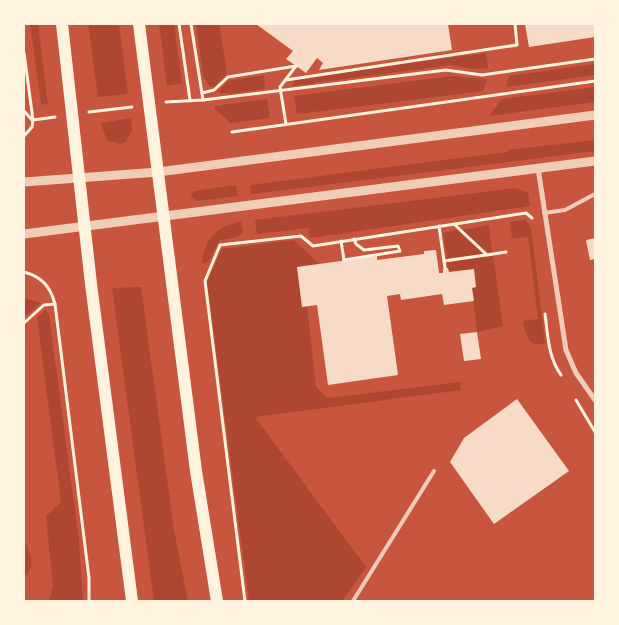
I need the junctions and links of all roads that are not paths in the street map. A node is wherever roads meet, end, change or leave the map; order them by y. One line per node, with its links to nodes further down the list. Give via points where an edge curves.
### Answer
1 (62, 24): 7 (main road)
2 (139, 24): 6 (main road)
3 (595, 115): 6 (street)
4 (595, 161): 5 (street)
5 (538, 168): 10 (street); 11 (street)
6 (158, 172): 7 (street); 11 (main road)
7 (80, 177): 8 (street); 12 (main road)
8 (24, 182)
9 (595, 194): 10 (lane, via 566,210)
10 (544, 213): 14 (street, via 568,357)
11 (164, 217): 12 (street); 17 (main road, via 196,471)
12 (84, 225): 13 (street); 16 (main road)
13 (24, 234)
14 (595, 400)
15 (434, 472): 18 (lane)
16 (132, 601)
17 (217, 601)
18 (352, 601)

